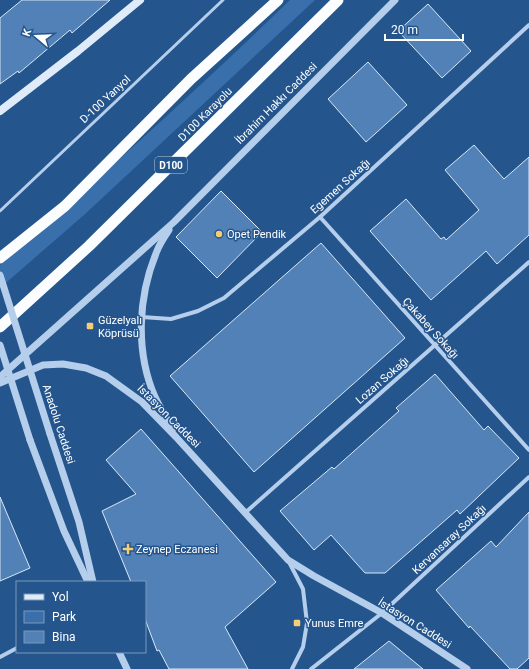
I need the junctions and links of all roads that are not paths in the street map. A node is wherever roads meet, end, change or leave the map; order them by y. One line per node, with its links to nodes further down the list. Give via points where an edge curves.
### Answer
1 (140, 0): 7 (main road)
2 (223, 0): 8 (lane, D-100 Yanyol)
3 (278, 0): 11 (highway, via 191,79 65,206)
4 (338, 0): 15 (highway, D100 Karayolu / D100, via 90,246)
5 (395, 0): 10 (street, İbrahim Hakkı Caddesi)
6 (529, 24): 9 (street, Egemen Sokağı)
7 (0, 111)
8 (0, 211)
9 (320, 217): 14 (street, Egemen Sokağı, via 224,298 198,311 171,319); 17 (street, Çakabey Sokağı)
10 (174, 222): 14 (street, via 157,249 148,274); 18 (street)
11 (0, 258)
12 (529, 262): 17 (street, Lozan Sokağı)
13 (0, 275): 26 (street, Anadolu Caddesi, bridge, via 79,522)
14 (141, 317): 20 (street, via 142,346 147,371 155,396)
15 (0, 327)
16 (0, 345): 25 (street, bridge, via 30,440 64,531)
17 (435, 345): 21 (street, Çakabey Sokağı); 23 (street, Lozan Sokağı)
18 (0, 377)
19 (0, 384): 20 (street, İstasyon Caddesi, via 43,365 63,364 86,368 106,376 125,388)
20 (176, 437): 23 (street, İstasyon Caddesi)
21 (529, 450)
22 (529, 477): 27 (street, Kervansaray Sokağı)
23 (246, 512): 24 (street, İstasyon Caddesi)
24 (288, 560): 27 (street, İstasyon Caddesi); 32 (street, İstasyon Caddesi, via 303,589 307,623 303,647)
25 (88, 581)
26 (93, 581)
27 (382, 613): 33 (street, Kervansaray Sokağı); 34 (street, İstasyon Caddesi)
28 (16, 649): 30 (street)
29 (119, 653): 31 (street)
30 (0, 657)
31 (127, 669)
32 (292, 669)
33 (311, 669)
34 (467, 669)

